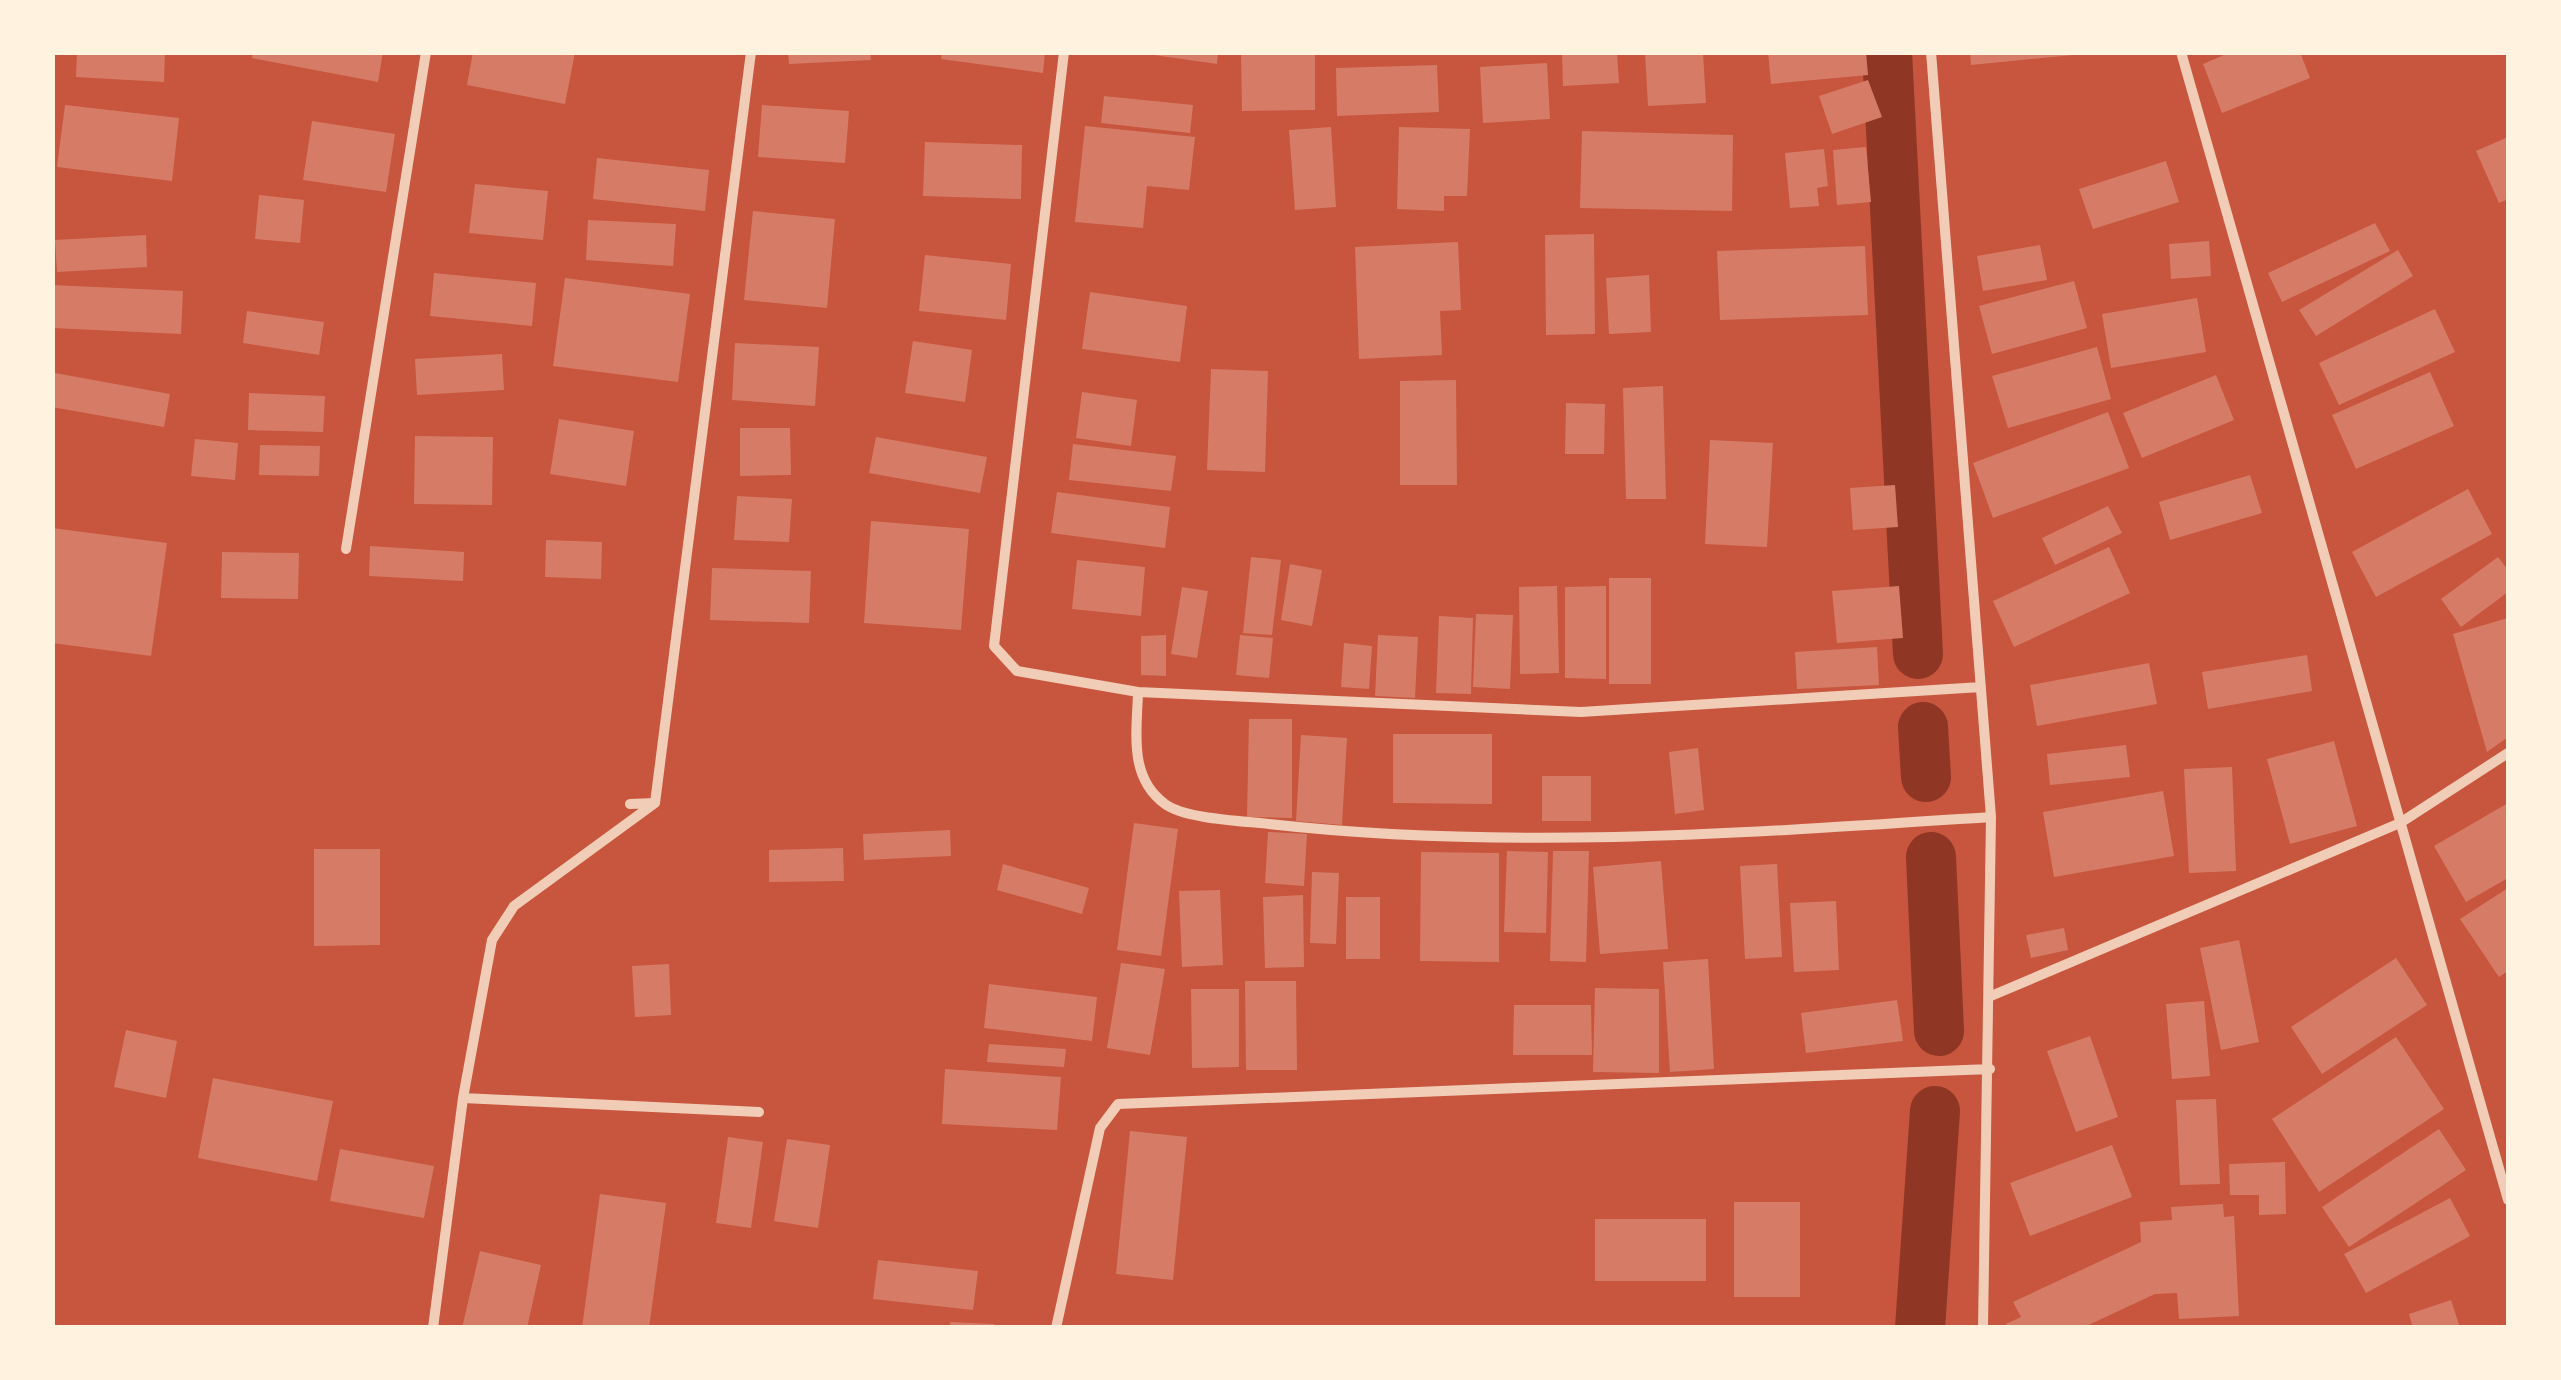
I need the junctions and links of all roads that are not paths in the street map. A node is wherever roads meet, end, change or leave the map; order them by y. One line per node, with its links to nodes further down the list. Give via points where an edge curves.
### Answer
1 (426, 52): 6 (street)
2 (752, 52): 10 (street)
3 (1064, 52): 8 (street, via 994,646 1018,670)
4 (1931, 52): 7 (street)
5 (2182, 52): 13 (street)
6 (346, 548)
7 (1981, 686): 8 (street, via 1581,712); 12 (street)
8 (1138, 692): 12 (street, via 1135,763 1165,805 1209,817 1376,836 1648,839)
9 (2508, 753): 13 (street)
10 (655, 803): 11 (street); 16 (street, via 502,920 492,940)
11 (630, 804)
12 (1991, 817): 14 (street)
13 (2400, 822): 14 (street); 18 (street)
14 (1991, 996): 15 (street)
15 (1990, 1070): 20 (street, via 1118,1104 1100,1128); 21 (street)
16 (463, 1098): 17 (street); 19 (street)
17 (759, 1112)
18 (2508, 1200)
19 (433, 1328)
20 (1056, 1328)
21 (1983, 1328)

